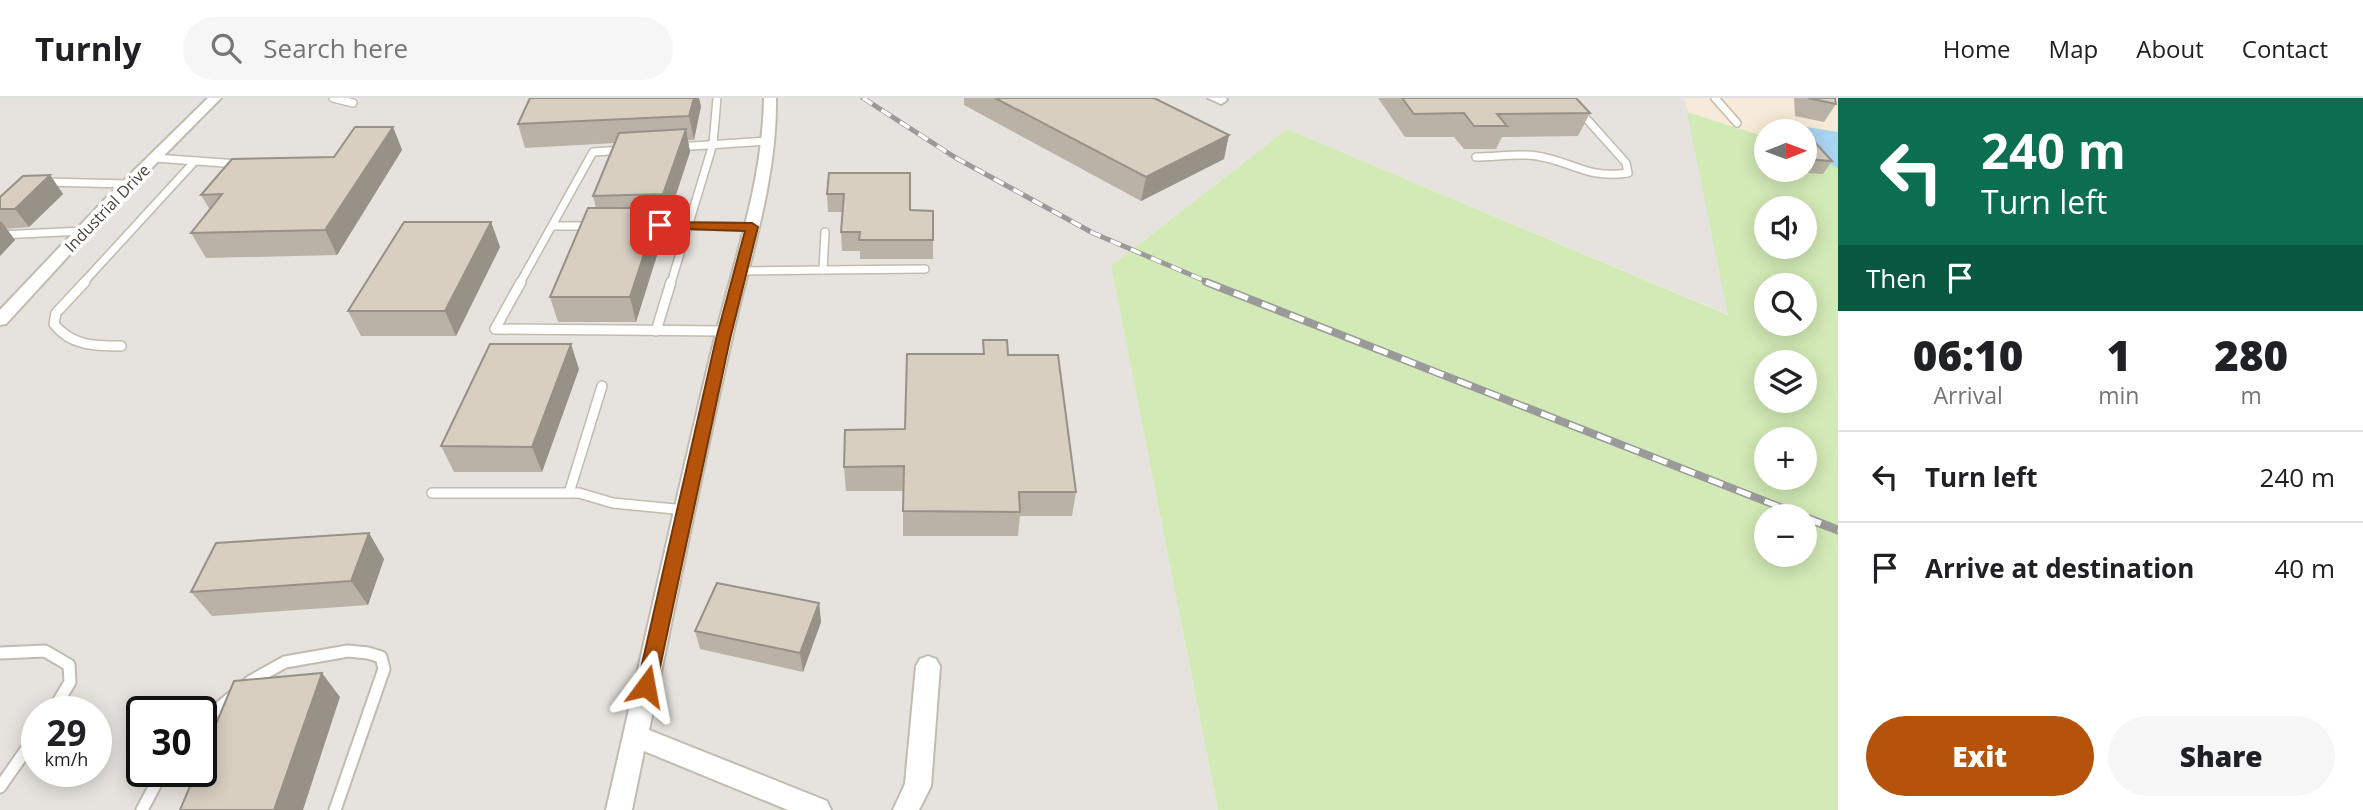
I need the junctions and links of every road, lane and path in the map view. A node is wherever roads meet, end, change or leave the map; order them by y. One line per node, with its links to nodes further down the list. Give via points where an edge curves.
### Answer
1 (215, 98): 14 (street, Industrial Drive)
2 (333, 98): 7 (lane)
3 (717, 98): 10 (lane)
4 (770, 98): 9 (street)
5 (1568, 98): 13 (lane, via 1626,163 1628,173 1588,175 1538,156)
6 (1714, 98): 8 (lane)
7 (353, 103)
8 (1737, 123)
9 (769, 141): 10 (lane); 23 (street)
10 (713, 144): 11 (lane); 20 (lane)
11 (673, 147)
12 (633, 150): 21 (lane, via 593,152)
13 (1476, 157)
14 (155, 158): 15 (lane); 18 (street, Industrial Drive)
15 (195, 161): 16 (lane); 33 (lane, via 55,313 54,324 73,342)
16 (253, 164)
17 (39, 183): 18 (lane)
18 (129, 184): 24 (street, Industrial Drive)
19 (647, 225): 20 (lane)
20 (687, 225): 23 (lane); 31 (lane)
21 (552, 226): 22 (lane); 31 (lane, via 495,329)
22 (607, 226)
23 (752, 227): 29 (street)
24 (83, 231): 26 (lane); 30 (street, Industrial Drive)
25 (825, 232): 28 (lane)
26 (0, 235)
27 (925, 269): 28 (lane)
28 (823, 270): 29 (lane)
29 (741, 271): 32 (street)
30 (0, 320)
31 (656, 331): 32 (lane)
32 (725, 331): 37 (street)
33 (121, 346)
34 (603, 386): 36 (lane)
35 (432, 493): 36 (lane)
36 (569, 493): 37 (lane, via 613,503)
37 (685, 510): 42 (street)
38 (0, 653): 40 (lane, via 39,650 59,654 69,665 70,681)
39 (928, 666): 50 (street, via 918,786)
40 (61, 696)
41 (217, 707): 47 (lane, via 262,673 287,661 341,651 372,652 381,657 384,669)
42 (635, 736): 48 (street); 49 (street)
43 (21, 757): 44 (lane)
44 (0, 787)
45 (154, 787): 46 (lane)
46 (142, 810)
47 (335, 810)
48 (619, 810)
49 (818, 810)
50 (906, 810)

